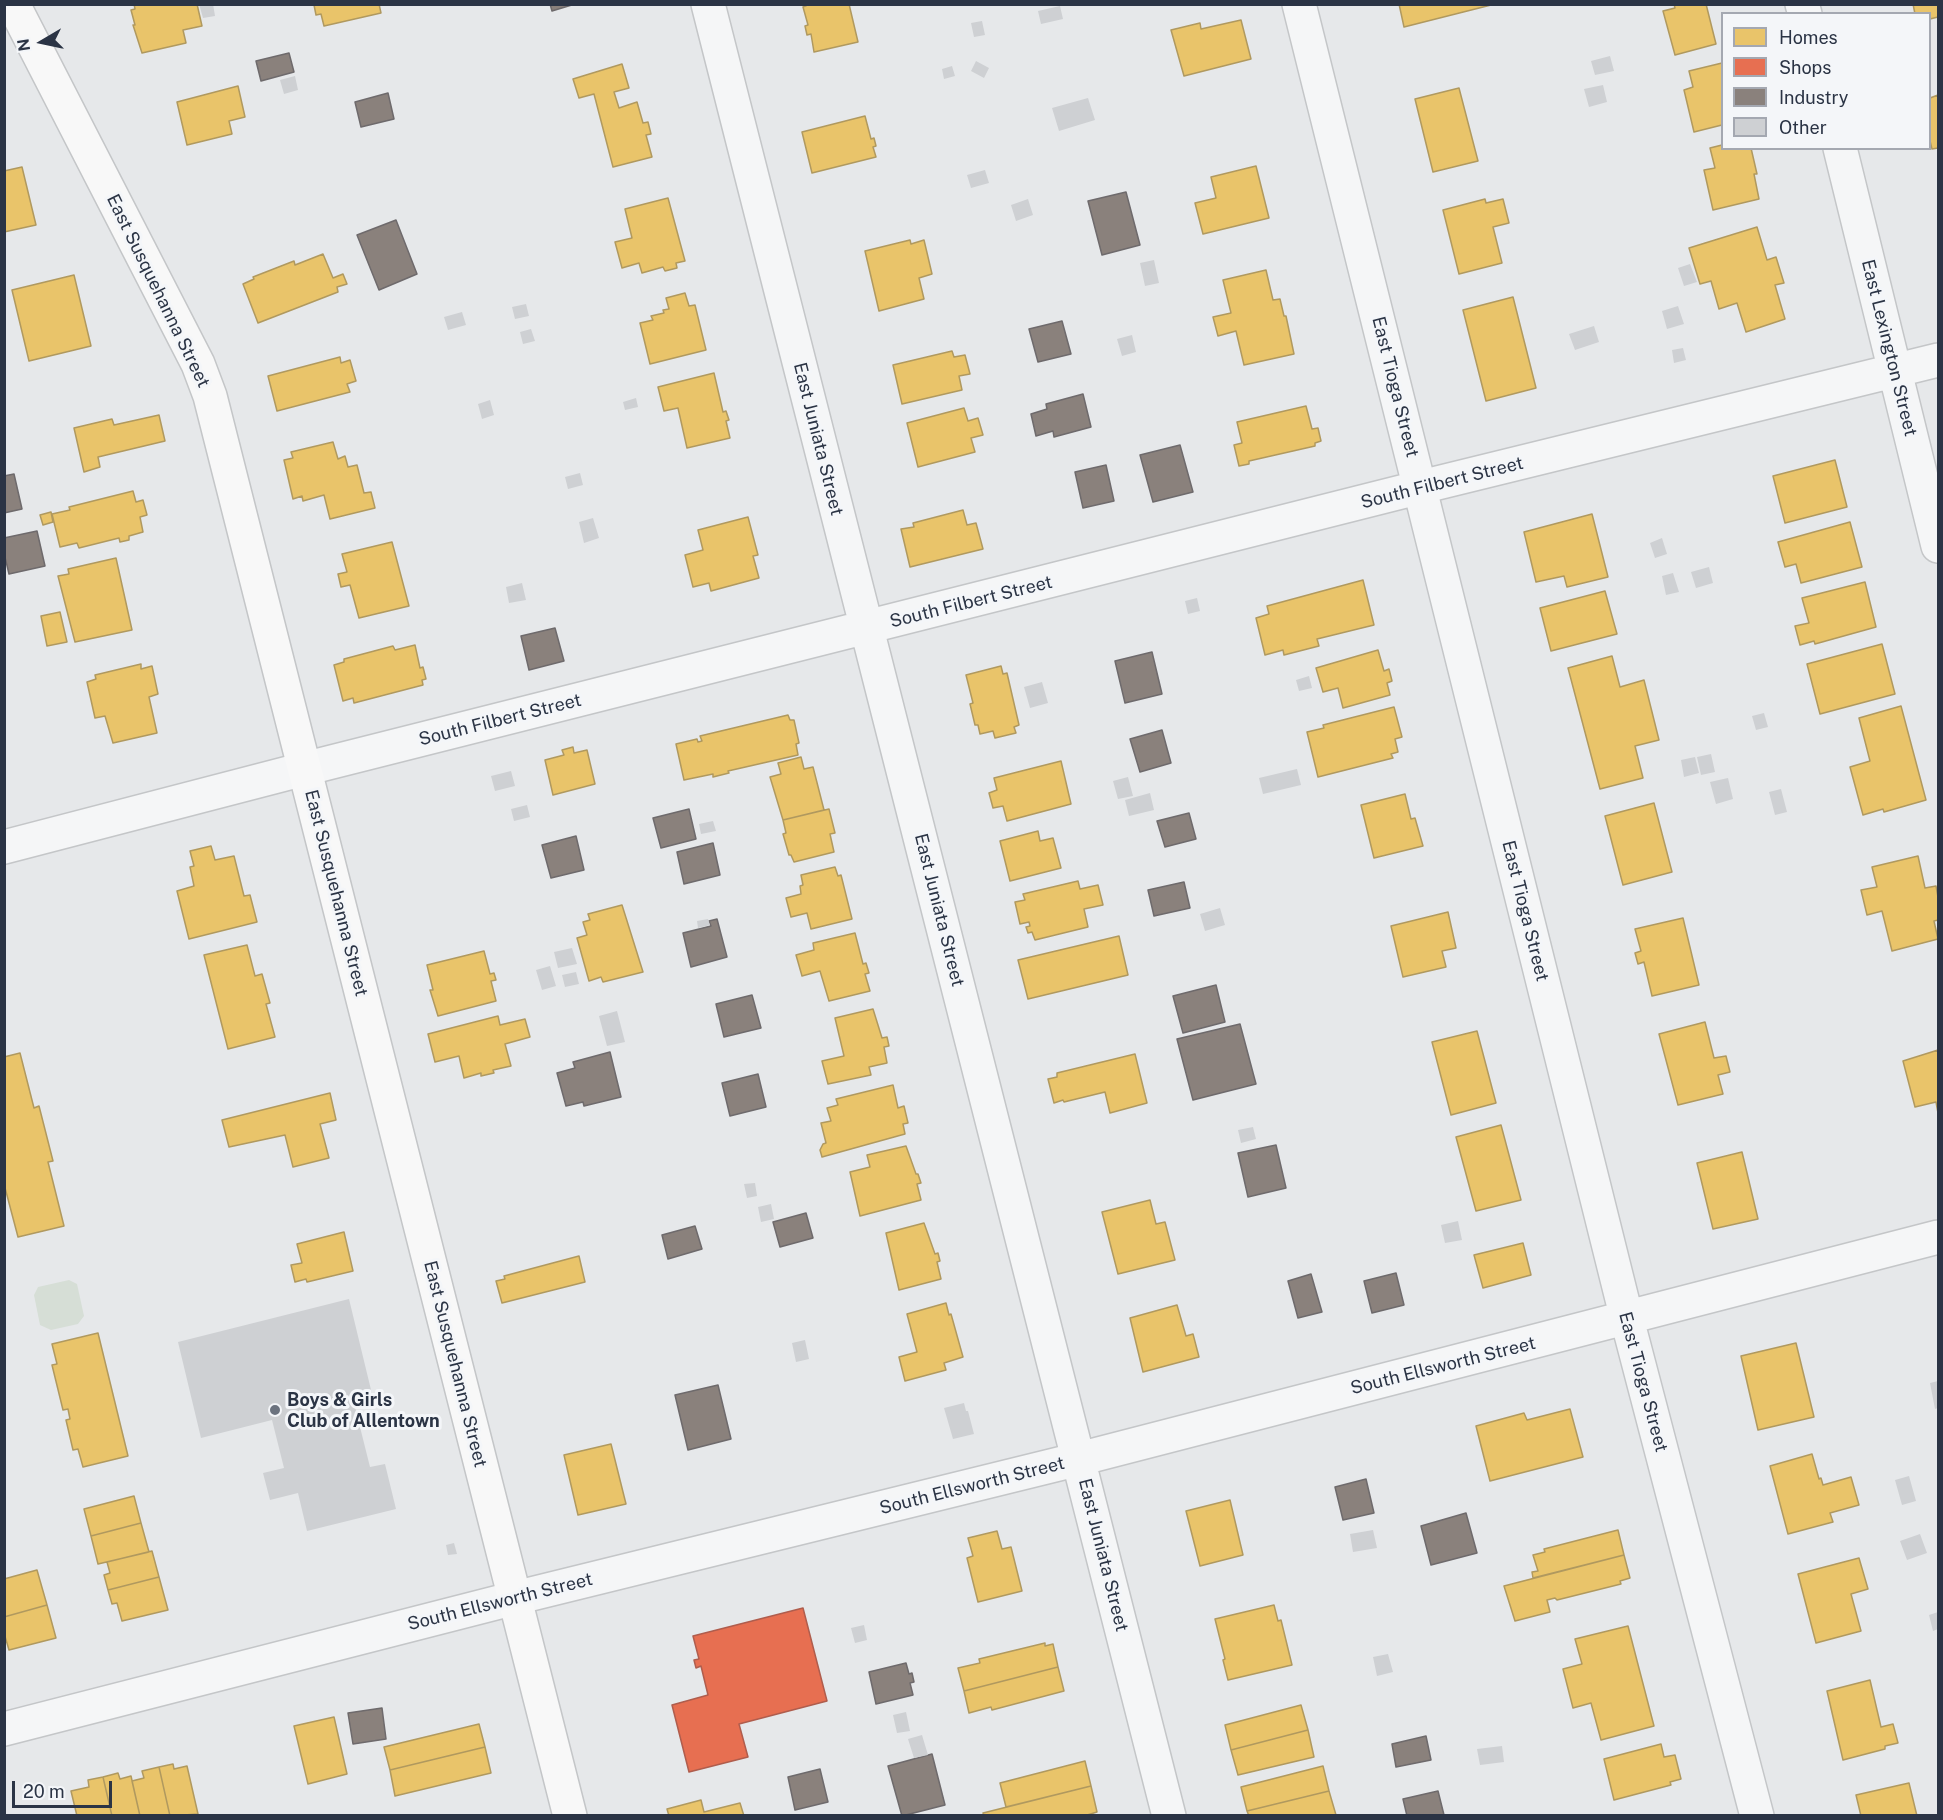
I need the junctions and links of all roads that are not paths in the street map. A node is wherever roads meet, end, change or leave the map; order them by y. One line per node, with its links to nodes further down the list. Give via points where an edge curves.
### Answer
1 (13, 4): 10 (main road, East Susquehanna Street, via 198,364 210,396)
2 (708, 4): 9 (street, East Juniata Street)
3 (1299, 4): 7 (street, East Tioga Street)
4 (1840, 150): 6 (street, East Lexington Street)
5 (1938, 360): 6 (street, South Filbert Street)
6 (1894, 371): 7 (street, South Filbert Street); 8 (street, East Lexington Street)
7 (1421, 488): 9 (street, South Filbert Street); 13 (street, East Tioga Street)
8 (1938, 546)
9 (867, 628): 10 (street, South Filbert Street); 14 (street, East Juniata Street)
10 (304, 769): 11 (street, South Filbert Street); 15 (main road, East Susquehanna Street)
11 (4, 847)
12 (1938, 1237): 13 (street, South Ellsworth Street)
13 (1627, 1319): 14 (street, South Ellsworth Street); 19 (street, East Tioga Street)
14 (1079, 1459): 15 (street, South Ellsworth Street); 18 (street, East Juniata Street)
15 (515, 1598): 16 (street, South Ellsworth Street); 17 (main road, East Susquehanna Street)
16 (4, 1729)
17 (570, 1815)
18 (1169, 1815)
19 (1757, 1815)

